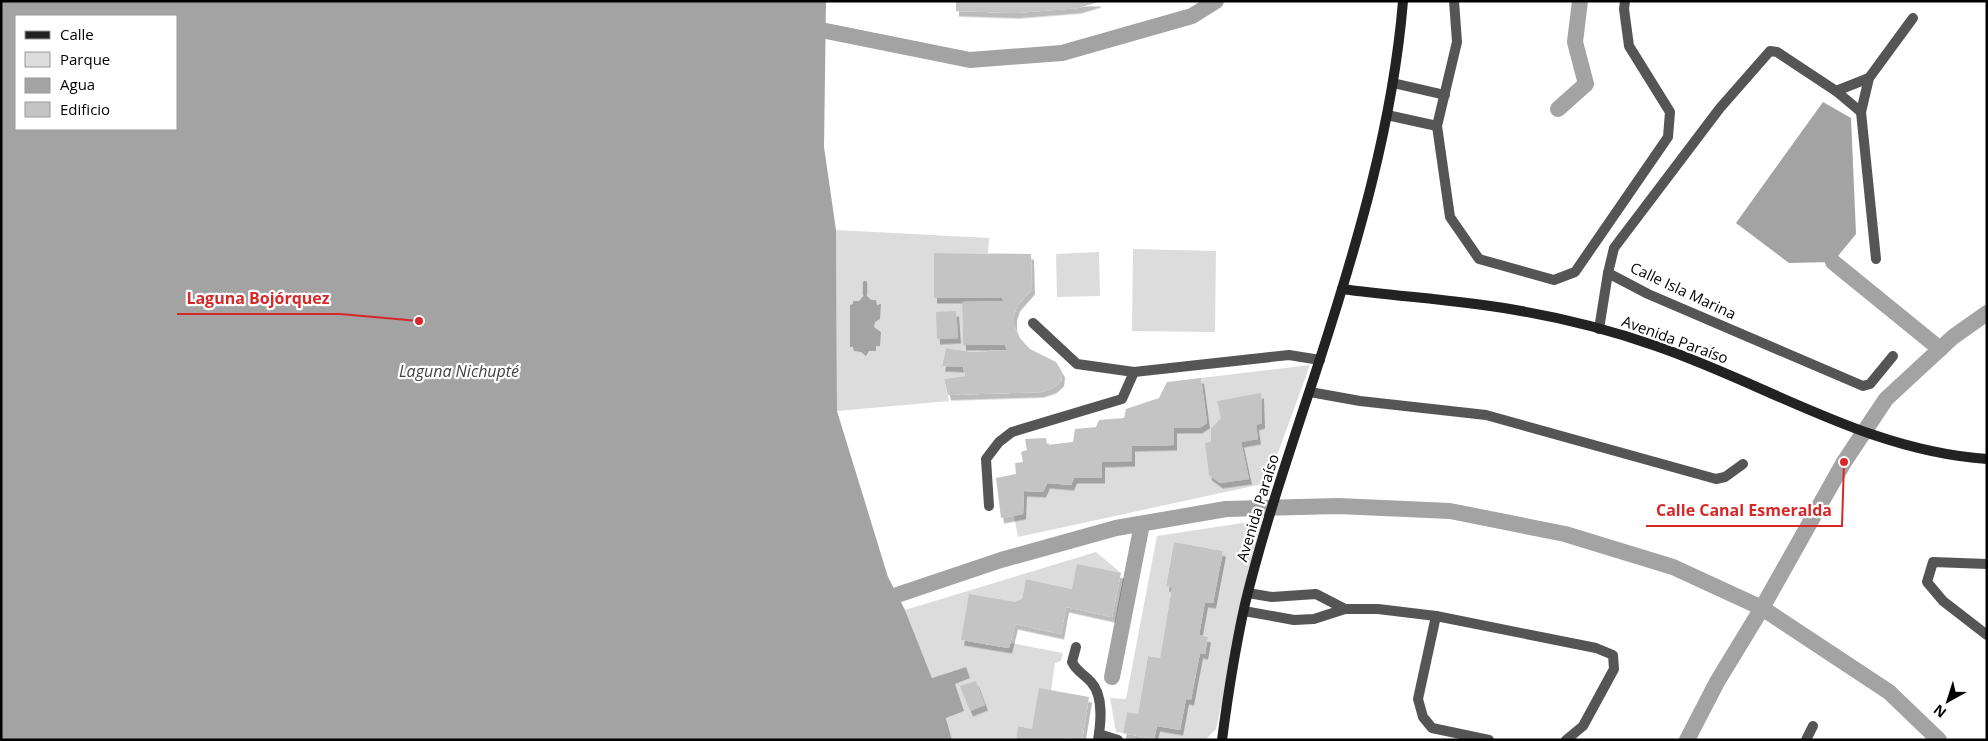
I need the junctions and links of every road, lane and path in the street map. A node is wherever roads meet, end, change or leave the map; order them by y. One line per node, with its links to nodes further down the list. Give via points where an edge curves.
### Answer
1 (1403, 1): 6 (street, Avenida Paraíso)
2 (1454, 1): 8 (street, via 1457,42)
3 (1625, 1): 11 (street, via 1629,46 1670,112 1668,137 1575,272 1554,280 1479,259 1450,217)
4 (1913, 18): 5 (street)
5 (1869, 78): 7 (street); 9 (street)
6 (1393, 83): 8 (street); 10 (street, Avenida Paraíso)
7 (1836, 91): 9 (street); 13 (street, Calle Isla Marina, via 1777,52 1770,51 1720,108 1614,248)
8 (1445, 95): 11 (street)
9 (1861, 112): 12 (street)
10 (1387, 115): 11 (street); 14 (street, Avenida Paraíso)
11 (1437, 126)
12 (1876, 259)
13 (1608, 273): 16 (street); 17 (street, Calle Isla Marina, via 1648,294 1862,386 1870,384)
14 (1342, 290): 16 (street, Avenida Paraíso, via 1521,311); 18 (street, Avenida Paraíso)
15 (1033, 324): 19 (street, via 1077,364)
16 (1599, 329): 21 (street, Avenida Paraíso, via 1713,368 1840,424 1885,440)
17 (1894, 356)
18 (1320, 360): 19 (street, via 1289,355); 20 (street, Avenida Paraíso)
19 (1134, 372): 23 (street, via 1122,399 1012,432 999,442 986,459)
20 (1310, 392): 22 (street, via 1486,415 1716,479 1725,477); 25 (street, Avenida Paraíso, via 1278,487)
21 (1987, 459)
22 (1743, 464)
23 (989, 506)
24 (1987, 564): 29 (street, via 1933,562 1927,582 1943,601)
25 (1248, 593): 26 (street, via 1272,597 1316,594); 27 (street, Avenida Paraíso)
26 (1345, 609): 27 (street, via 1314,619 1294,620); 28 (street)
27 (1244, 611): 34 (street, Avenida Paraíso)
28 (1436, 616): 35 (street, via 1418,700 1423,717 1432,728); 36 (street, via 1596,648 1613,655 1614,669 1583,726)
29 (1987, 635)
30 (1076, 647): 32 (street, via 1072,662 1077,671 1092,682 1100,699)
31 (1813, 726): 37 (street)
32 (1099, 737): 33 (street)
33 (1118, 740)
34 (1221, 740)
35 (1489, 740)
36 (1566, 740)
37 (1806, 740)

